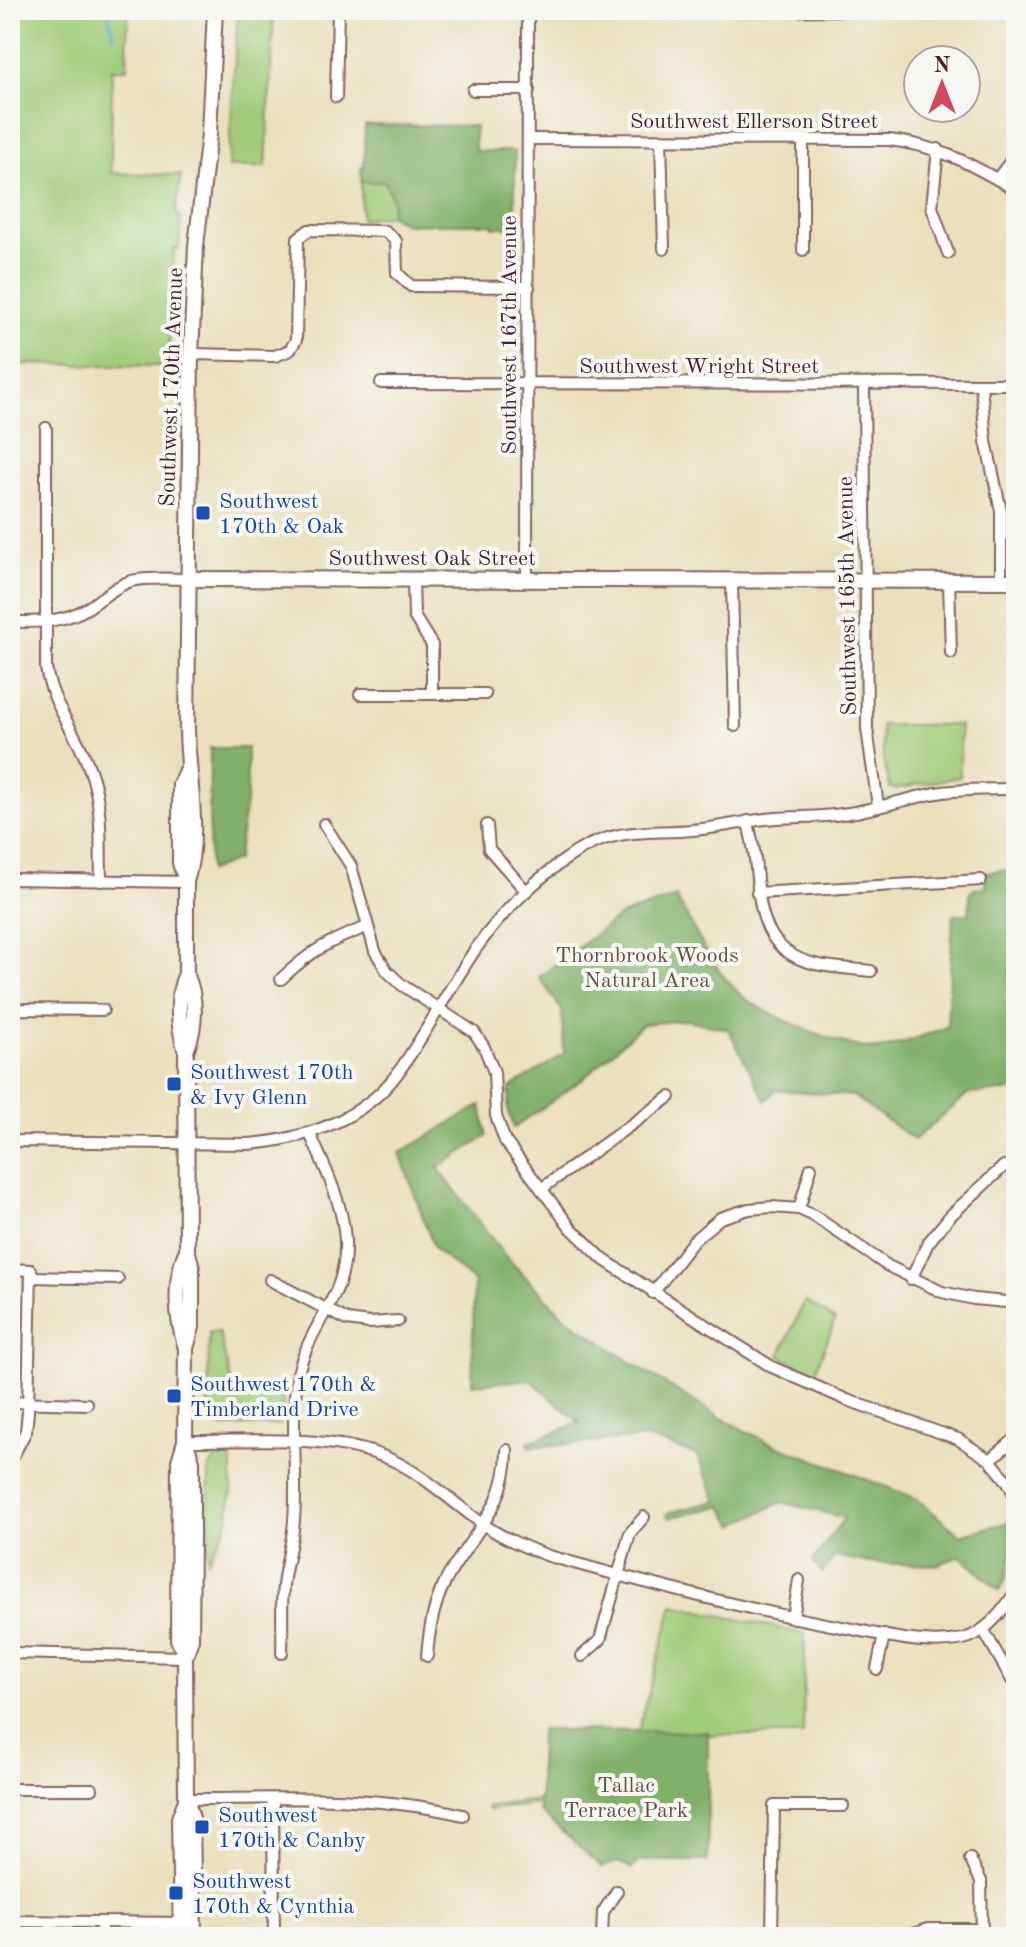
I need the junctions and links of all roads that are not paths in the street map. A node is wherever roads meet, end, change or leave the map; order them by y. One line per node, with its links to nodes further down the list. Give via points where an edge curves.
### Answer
1 (215, 10): 20 (main road, Southwest 170th Avenue)
2 (338, 10): 8 (street)
3 (528, 10): 4 (street); 7 (street, Southwest 167th Avenue)
4 (778, 10): 5 (street)
5 (893, 10)
6 (473, 90): 7 (street)
7 (529, 90): 9 (street, Southwest 167th Avenue)
8 (336, 97)
9 (529, 139): 10 (street, Southwest Ellerson Street); 19 (street, Southwest 167th Avenue)
10 (661, 139): 11 (street, Southwest Ellerson Street); 16 (street)
11 (803, 139): 12 (street, Southwest Ellerson Street, via 889,140); 17 (street)
12 (938, 149): 14 (street, Southwest Ellerson Street); 18 (street, via 932,207)
13 (1016, 154): 14 (street)
14 (997, 179): 15 (street, Southwest Ellerson Street)
15 (1016, 190)
16 (664, 249)
17 (803, 250)
18 (948, 253)
19 (529, 287): 20 (street, via 418,287 402,282 397,273 393,233 303,230 298,238 295,346 275,356); 22 (street, Southwest 167th Avenue)
20 (191, 354): 27 (main road, Southwest 170th Avenue)
21 (381, 383): 22 (street, Southwest Wright Street)
22 (528, 383): 25 (street, Southwest Wright Street); 29 (street, Southwest 167th Avenue)
23 (1016, 384): 24 (street, Southwest Wright Street)
24 (981, 385): 25 (street, Southwest Wright Street); 32 (street)
25 (864, 386): 31 (street, Southwest 165th Avenue)
26 (46, 428): 35 (street)
27 (188, 579): 28 (main road, Southwest Oak Street); 35 (street, Southwest Oak Street, via 132,581 78,614); 49 (main road, Southwest 170th Avenue, via 188,766 180,784 180,863)
28 (413, 580): 29 (main road, Southwest Oak Street); 37 (street, via 414,616 432,645)
29 (527, 580): 30 (main road, Southwest Oak Street)
30 (732, 580): 31 (main road, Southwest Oak Street); 40 (street)
31 (865, 580): 33 (main road, Southwest Oak Street); 42 (street, Southwest 165th Avenue, via 867,729)
32 (1009, 580): 33 (main road, Southwest Oak Street)
33 (949, 581): 36 (street)
34 (10, 622): 35 (street, Southwest Oak Street)
35 (45, 622): 48 (street, via 49,688 90,769 96,796)
36 (951, 653)
37 (432, 693): 38 (street); 39 (street)
38 (360, 694)
39 (485, 694)
40 (735, 726)
41 (1016, 789): 42 (street, via 942,792)
42 (878, 806): 43 (street, via 832,816)
43 (748, 821): 50 (street, via 603,838); 51 (street)
44 (324, 824): 52 (street, via 351,866)
45 (487, 825): 50 (street, via 489,849)
46 (10, 879): 48 (street)
47 (981, 880): 51 (street)
48 (101, 881): 49 (street)
49 (186, 882): 61 (main road, Southwest 170th Avenue, via 186,974 180,986)
50 (526, 891): 56 (street, via 475,951)
51 (757, 893): 53 (street, via 769,931 788,952 813,964)
52 (367, 927): 54 (street, via 308,954); 56 (street, via 387,971)
53 (871, 971)
54 (281, 979)
55 (10, 1009): 57 (street)
56 (440, 1009): 59 (street, via 396,1076 340,1121); 64 (street, via 474,1032 484,1047 494,1072 496,1116 505,1141)
57 (103, 1010)
58 (670, 1097): 64 (street)
59 (310, 1134): 61 (street, via 281,1142); 73 (street, via 343,1214 343,1268)
60 (10, 1141): 61 (street)
61 (186, 1144): 79 (main road, Southwest 170th Avenue, via 187,1250 179,1267 179,1327 186,1348)
62 (1004, 1166): 69 (street, via 950,1216 928,1243)
63 (811, 1168): 65 (street)
64 (541, 1189): 71 (street, via 604,1260)
65 (799, 1209): 69 (street); 71 (street, via 749,1209 720,1218 694,1240)
66 (10, 1269): 67 (street)
67 (31, 1274): 68 (street); 76 (street)
68 (118, 1279)
69 (911, 1279): 72 (street, via 942,1292)
70 (270, 1280): 73 (street)
71 (653, 1293): 82 (street, via 804,1383 958,1439)
72 (1016, 1303)
73 (325, 1310): 74 (street, via 347,1320); 80 (street, via 299,1368)
74 (398, 1321)
75 (10, 1402): 76 (street)
76 (29, 1403): 77 (street); 83 (street, via 26,1431)
77 (87, 1404)
78 (1016, 1438): 82 (street)
79 (185, 1441): 80 (street); 97 (main road, Southwest 170th Avenue, via 179,1461 178,1625)
80 (295, 1442): 86 (street, via 361,1448 393,1460); 94 (street, via 294,1524 283,1587)
81 (507, 1450): 86 (street, via 507,1474)
82 (990, 1460): 84 (street)
83 (10, 1462)
84 (1016, 1498)
85 (644, 1517): 87 (street, via 630,1533)
86 (483, 1524): 87 (street, via 526,1548); 95 (street, via 445,1582 435,1606)
87 (617, 1575): 90 (street); 96 (street, via 600,1640)
88 (799, 1580): 90 (street)
89 (1016, 1591): 91 (street)
90 (793, 1618): 92 (street)
91 (983, 1629): 92 (street, via 965,1639 929,1643); 99 (street)
92 (884, 1635): 98 (street)
93 (10, 1653): 97 (street)
94 (282, 1653)
95 (427, 1656)
96 (582, 1656)
97 (185, 1657): 102 (main road, Southwest 170th Avenue)
98 (877, 1669)
99 (1016, 1687)
100 (10, 1789): 101 (street)
101 (92, 1789)
102 (186, 1799): 103 (street); 110 (main road, Southwest 170th Avenue, via 192,1818)
103 (273, 1799): 105 (street, via 337,1799); 113 (street)
104 (843, 1806): 115 (street, via 774,1806)
105 (463, 1815)
106 (970, 1859): 111 (street, via 981,1881)
107 (617, 1891): 114 (street, via 603,1912)
108 (10, 1921): 109 (street)
109 (101, 1922): 110 (street); 112 (street)
110 (187, 1930)
111 (982, 1933): 116 (street, via 928,1929)
112 (101, 1937)
113 (274, 1937)
114 (602, 1937)
115 (772, 1937)
116 (903, 1937)

